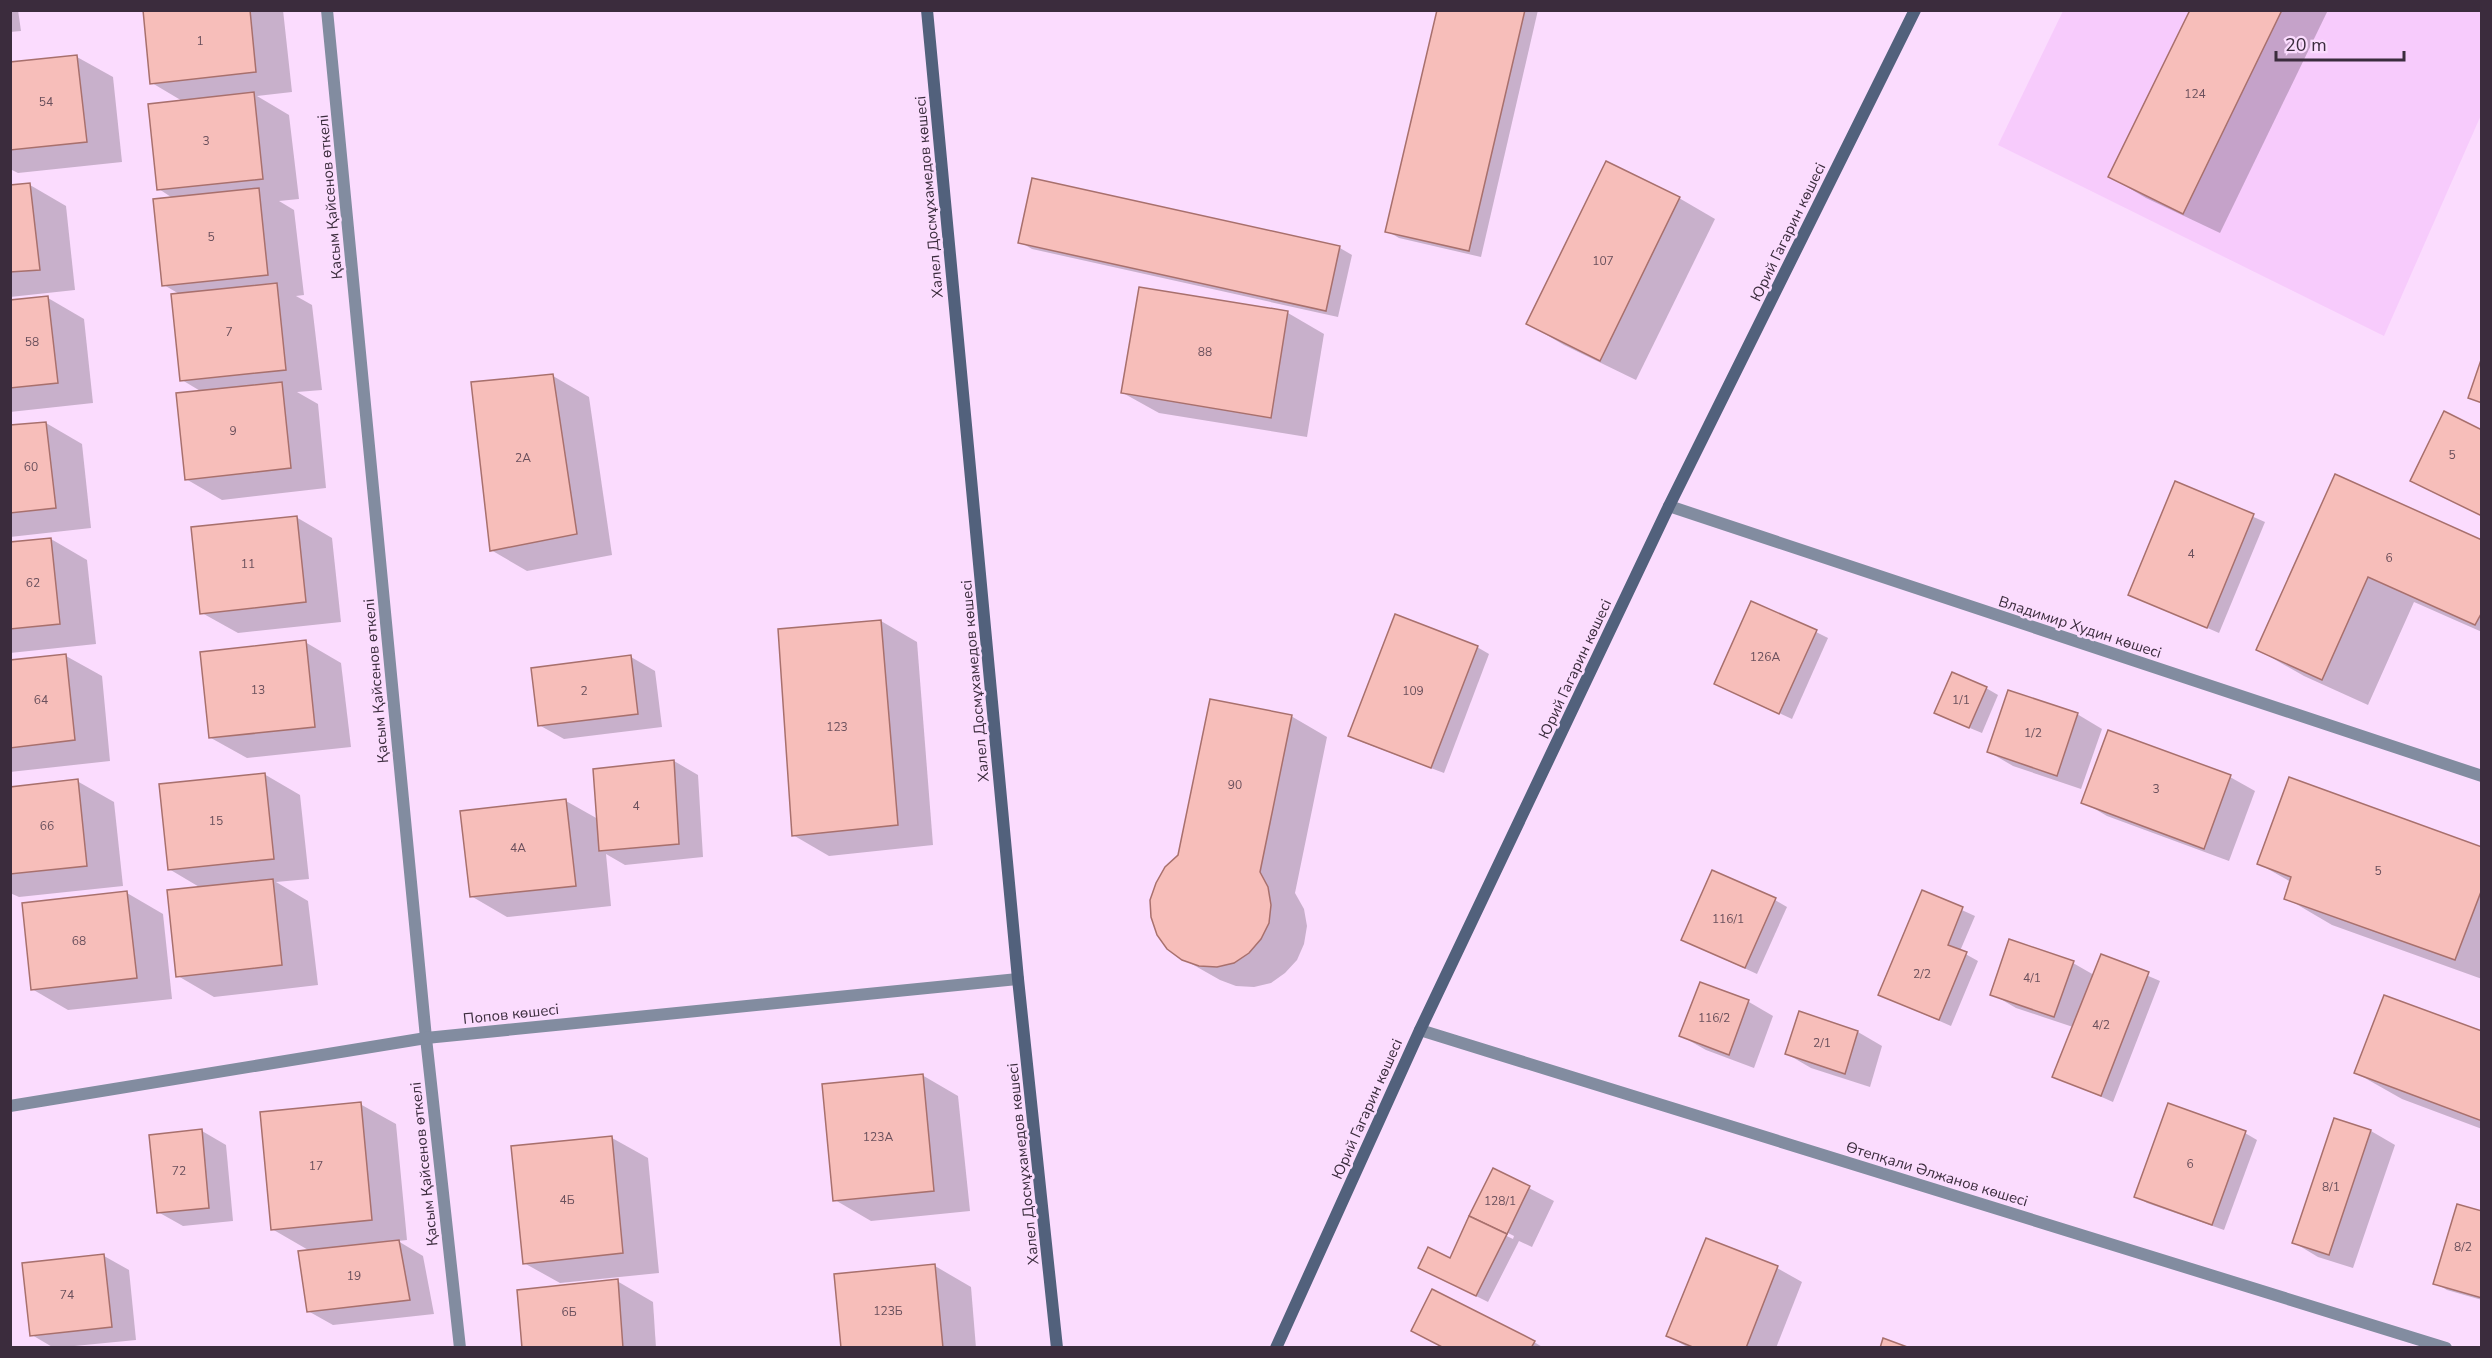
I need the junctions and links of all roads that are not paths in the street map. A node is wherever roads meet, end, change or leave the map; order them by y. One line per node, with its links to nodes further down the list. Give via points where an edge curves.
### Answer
1 (327, 10): 8 (street, Қасым Қайсенов өткелі)
2 (927, 10): 6 (street, Халел Досмұхамедов көшесі)
3 (1915, 10): 4 (street, Юрий Гагарин көшесі)
4 (1669, 506): 5 (street, Владимир Худин көшесі); 7 (street, Юрий Гагарин көшесі)
5 (2481, 775)
6 (1018, 979): 8 (street, Попов көшесі); 11 (street, Халел Досмұхамедов көшесі)
7 (1420, 1030): 12 (street, Юрий Гагарин көшесі); 13 (street, Өтепқали Әлжанов көшесі)
8 (426, 1038): 9 (street, Попов көшесі); 10 (street, Қасым Қайсенов өткелі)
9 (10, 1106)
10 (460, 1347)
11 (1057, 1347)
12 (1276, 1347)
13 (2446, 1347)

